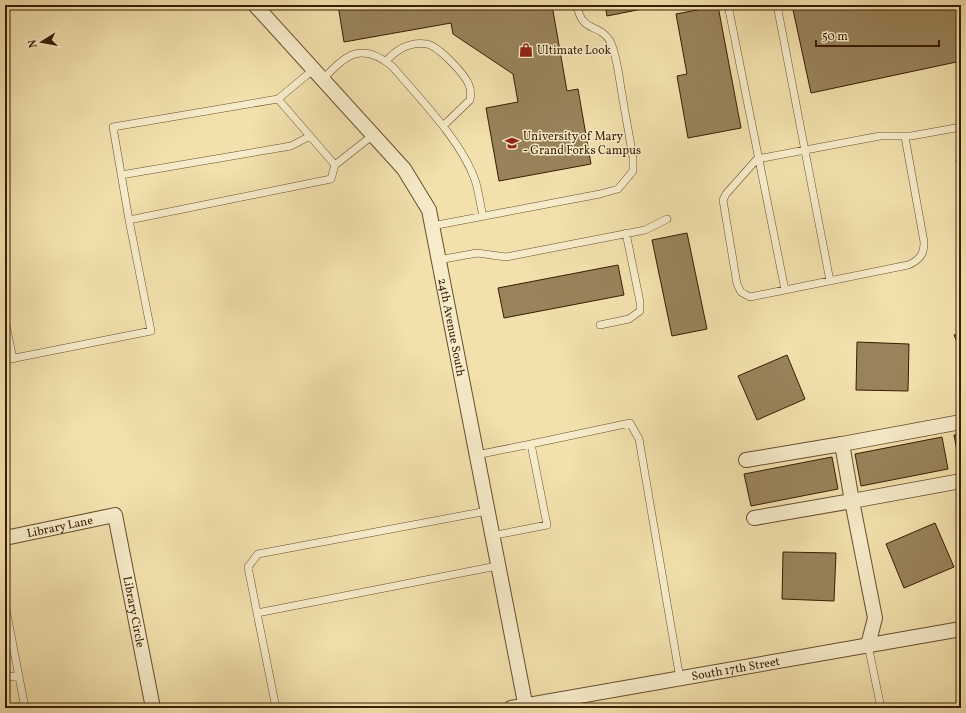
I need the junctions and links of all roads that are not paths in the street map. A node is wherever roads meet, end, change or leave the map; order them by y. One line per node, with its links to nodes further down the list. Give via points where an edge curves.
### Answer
1 (255, 5): 6 (street, 24th Avenue South)
2 (577, 5): 17 (lane, via 584,24 602,32 610,41 633,158 633,171 618,189)
3 (728, 5): 14 (lane)
4 (777, 5): 13 (lane)
5 (386, 61): 6 (lane, via 367,53 353,53); 8 (lane); 8 (lane, via 404,46 427,44 434,47 460,72 468,84 470,100)
6 (318, 74): 7 (lane); 10 (street, 24th Avenue South)
7 (278, 99): 11 (lane); 16 (lane, via 113,128)
8 (443, 126): 17 (lane, via 472,172)
9 (961, 127): 12 (lane)
10 (373, 135): 15 (lane); 20 (street, 24th Avenue South, via 404,169 429,210)
11 (310, 136): 15 (lane); 16 (lane, via 291,146)
12 (905, 137): 13 (lane, via 885,135); 23 (lane, via 924,242 921,257 908,266)
13 (805, 150): 14 (lane); 23 (lane)
14 (757, 159): 24 (lane, via 764,177); 24 (lane, via 723,200 737,284 741,292 750,297)
15 (335, 165): 19 (lane, via 331,179)
16 (121, 175): 19 (lane)
17 (483, 216): 20 (lane)
18 (667, 219): 21 (lane, via 645,230)
19 (129, 220): 27 (lane, via 151,330)
20 (432, 226): 22 (street, 24th Avenue South)
21 (626, 233): 22 (lane, via 506,257 477,253); 26 (lane, via 640,311 629,319)
22 (438, 260): 32 (street, 24th Avenue South)
23 (830, 281): 24 (lane)
24 (785, 290)
25 (5, 320): 27 (lane)
26 (600, 325)
27 (13, 359): 28 (lane)
28 (5, 360)
29 (961, 422): 31 (street)
30 (531, 444): 32 (lane); 40 (lane, via 547,525); 48 (lane, via 630,423 639,439)
31 (842, 444): 33 (street); 35 (street)
32 (476, 455): 36 (street, 24th Avenue South)
33 (746, 460)
34 (961, 481): 35 (street)
35 (852, 501): 38 (street); 45 (street, via 875,618)
36 (487, 511): 40 (street, 24th Avenue South); 43 (lane, via 258,554 248,567)
37 (115, 515): 39 (street, Library Lane); 51 (street, Library Circle)
38 (754, 518)
39 (6, 534)
40 (492, 536): 41 (street, 24th Avenue South)
41 (497, 566): 43 (lane); 49 (street, 24th Avenue South)
42 (5, 604): 46 (lane)
43 (257, 613): 52 (lane)
44 (961, 629): 45 (street, South 17th Street)
45 (868, 645): 48 (street, South 17th Street); 54 (lane)
46 (19, 675): 47 (lane); 50 (lane)
47 (5, 678)
48 (680, 679): 49 (street, South 17th Street)
49 (526, 707): 53 (street, South 17th Street)
50 (25, 708)
51 (153, 708)
52 (276, 708)
53 (511, 708)
54 (881, 708)

